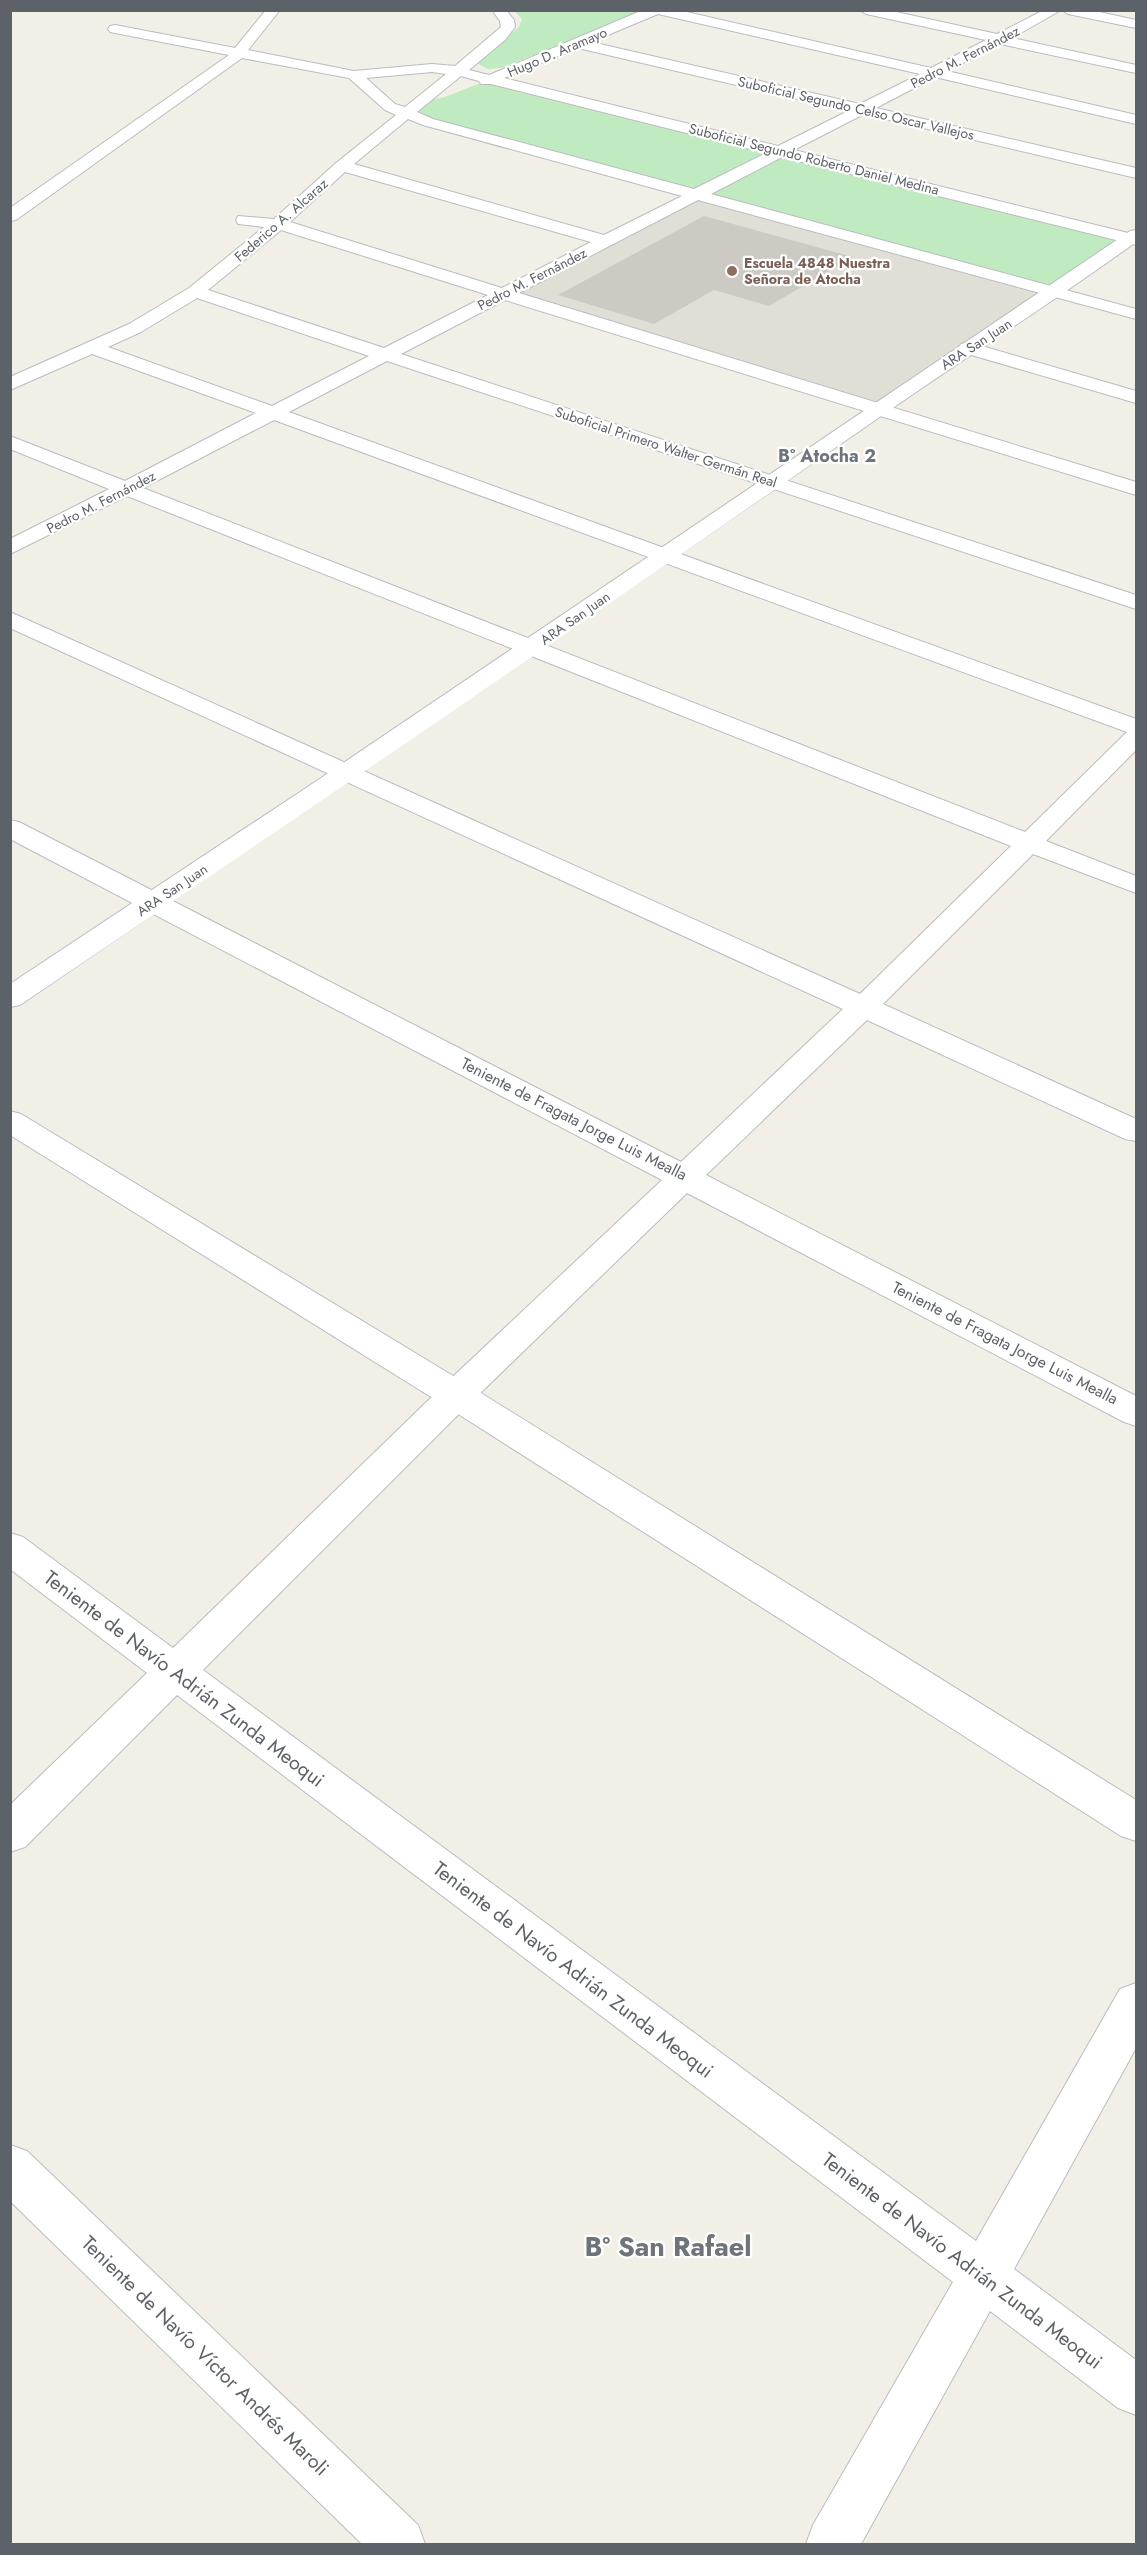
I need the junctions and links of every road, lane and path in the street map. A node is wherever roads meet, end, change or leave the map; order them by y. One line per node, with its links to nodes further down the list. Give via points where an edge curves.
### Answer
1 (274, 10): 11 (street)
2 (498, 10): 13 (street, Federico A. Alcaraz, via 508,27)
3 (657, 10): 10 (street, Hugo D. Aramayo); 14 (street)
4 (866, 10): 9 (street)
5 (1055, 10): 9 (street, Pedro M. Fernández)
6 (1068, 10): 7 (street)
7 (1137, 24)
8 (115, 29): 11 (street, Suboficial Segundo Roberto Daniel Medina)
9 (998, 39): 12 (street); 14 (street, Pedro M. Fernández)
10 (576, 44): 16 (street, Hugo D. Aramayo); 18 (street, Suboficial Segundo Celso Oscar Vallejos)
11 (240, 52): 15 (street, Suboficial Segundo Roberto Daniel Medina); 24 (street)
12 (1137, 69)
13 (457, 71): 15 (street, Suboficial Segundo Roberto Daniel Medina, via 432,68); 16 (street, Suboficial Segundo Roberto Daniel Medina); 17 (street, Federico A. Alcaraz)
14 (931, 74): 18 (street, Pedro M. Fernández); 19 (street)
15 (354, 75): 17 (street, via 390,107)
16 (491, 79): 17 (street, Hugo D. Aramayo); 20 (street, Suboficial Segundo Roberto Daniel Medina)
17 (413, 108): 21 (street, Federico A. Alcaraz); 23 (street, via 428,122)
18 (861, 109): 20 (street, Pedro M. Fernández); 22 (street, Suboficial Segundo Celso Oscar Vallejos)
19 (1137, 119)
20 (782, 150): 23 (street, Pedro M. Fernández); 27 (street, Suboficial Segundo Roberto Daniel Medina)
21 (342, 166): 26 (street, Federico A. Alcaraz); 28 (street)
22 (1137, 174)
23 (697, 194): 28 (street, Pedro M. Fernández); 30 (street)
24 (10, 216)
25 (244, 220): 26 (street)
26 (278, 224): 29 (street, Federico A. Alcaraz); 31 (street)
27 (1135, 238): 30 (street, ARA San Juan)
28 (606, 241): 31 (street, Pedro M. Fernández)
29 (195, 292): 33 (street, Federico A. Alcaraz); 35 (street, Suboficial Primero Walter Germán Real)
30 (1056, 293): 32 (street); 34 (street, ARA San Juan)
31 (503, 294): 35 (street, Pedro M. Fernández); 38 (street)
32 (1137, 314)
33 (93, 348): 36 (street, Federico A. Alcaraz); 39 (street)
34 (968, 348): 37 (street); 38 (street, ARA San Juan)
35 (386, 355): 39 (street, Pedro M. Fernández); 41 (street, Suboficial Primero Walter Germán Real)
36 (10, 384)
37 (1137, 397)
38 (879, 408): 41 (street, ARA San Juan); 42 (street)
39 (271, 414): 43 (street, Pedro M. Fernández); 45 (street)
40 (10, 442): 43 (street)
41 (772, 482): 45 (street, ARA San Juan); 46 (street, Suboficial Primero Walter Germán Real)
42 (1137, 489)
43 (124, 490): 44 (street, Pedro M. Fernández); 48 (street)
44 (10, 548)
45 (668, 555): 48 (street, ARA San Juan); 49 (street)
46 (1137, 602)
47 (10, 619): 51 (street)
48 (530, 650): 51 (street, ARA San Juan); 53 (street)
49 (1137, 727)
50 (1137, 737): 53 (street)
51 (347, 771): 55 (street, ARA San Juan); 57 (street)
52 (10, 828): 55 (street, Teniente de Fragata Jorge Luis Mealla)
53 (1031, 842): 54 (street); 57 (street)
54 (1137, 885)
55 (154, 902): 56 (street, ARA San Juan); 60 (street, Teniente de Fragata Jorge Luis Mealla)
56 (10, 998)
57 (864, 1006): 59 (street); 60 (street)
58 (10, 1121): 61 (street)
59 (1137, 1131)
60 (685, 1177): 61 (street); 62 (street, Teniente de Fragata Jorge Luis Mealla)
61 (456, 1395): 64 (street); 65 (street)
62 (1137, 1412)
63 (10, 1548): 64 (street, Teniente de Navío Adrián Zunda Meoqui)
64 (174, 1671): 66 (street); 69 (street, Teniente de Navío Adrián Zunda Meoqui)
65 (1137, 1822)
66 (10, 1833)
67 (1137, 2005): 69 (street)
68 (10, 2168): 71 (street, Teniente de Navío Víctor Andrés Maroli)
69 (983, 2277): 70 (street, Teniente de Navío Adrián Zunda Meoqui); 72 (street)
70 (1137, 2390)
71 (399, 2544)
72 (832, 2544)

